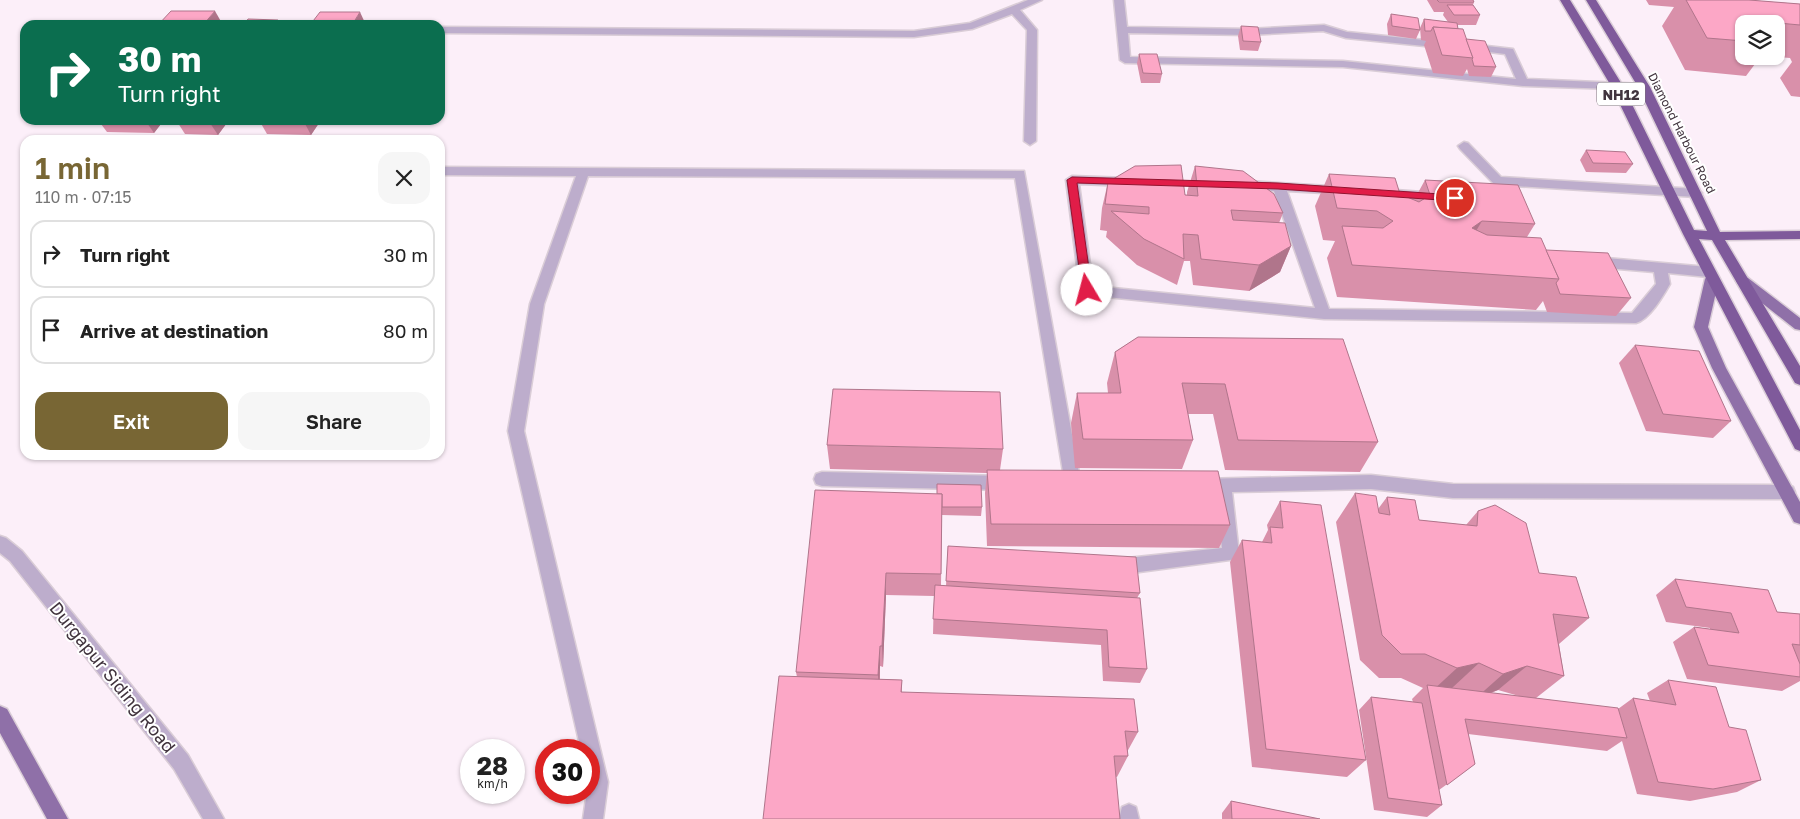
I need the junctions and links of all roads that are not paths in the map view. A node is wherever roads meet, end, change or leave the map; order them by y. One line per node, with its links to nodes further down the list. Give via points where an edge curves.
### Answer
1 (1037, 0): 5 (street)
2 (1119, 0): 7 (street)
3 (1565, 0): 9 (highway, NH12)
4 (1591, 0): 10 (highway, Diamond Harbour Road)
5 (1014, 10): 6 (street, via 972,26 914,34); 11 (street, via 1032,30)
6 (445, 30)
7 (1122, 30): 8 (street, via 1248,32 1324,28 1346,35 1509,51); 8 (street, via 1125,60 1343,64)
8 (1523, 83): 9 (street)
9 (1617, 86): 10 (street); 18 (highway, NH12)
10 (1644, 87): 19 (highway, Diamond Harbour Road)
11 (1030, 140)
12 (1464, 146): 18 (street, via 1498,181)
13 (445, 172): 14 (street)
14 (583, 172): 35 (street, via 1020,174); 46 (street, via 537,304 516,431 598,782)
15 (1141, 182): 28 (street, via 1072,180 1087,290)
16 (1229, 185): 17 (street)
17 (1278, 186): 20 (street); 28 (street)
18 (1669, 192): 19 (street); 21 (highway, NH12)
19 (1696, 194): 23 (highway, Diamond Harbour Road)
20 (1446, 197)
21 (1689, 234): 23 (highway); 26 (highway, NH12)
22 (1800, 235): 23 (highway)
23 (1716, 236): 27 (highway, Diamond Harbour Road)
24 (1581, 261): 25 (street)
25 (1660, 268): 26 (street); 28 (street, via 1664,284 1636,318)
26 (1710, 275): 31 (highway, NH12); 39 (main road, via 1701,327 1719,368)
27 (1743, 281): 29 (main road); 30 (highway, Diamond Harbour Road)
28 (1324, 314)
29 (1800, 325)
30 (1800, 379)
31 (1800, 445)
32 (822, 479): 33 (street)
33 (1024, 483)
34 (1054, 484): 35 (street)
35 (1073, 484): 36 (street)
36 (1093, 484)
37 (1183, 486): 38 (street)
38 (1223, 486): 39 (street, via 1371,482 1453,491); 42 (street, via 1231,554 1132,566)
39 (1787, 492): 40 (main road)
40 (1800, 518)
41 (0, 543): 45 (street, Durgapur Siding Road, via 16,556 181,762)
42 (1101, 566)
43 (0, 715): 44 (main road)
44 (58, 819)
45 (214, 819)
46 (594, 819)

